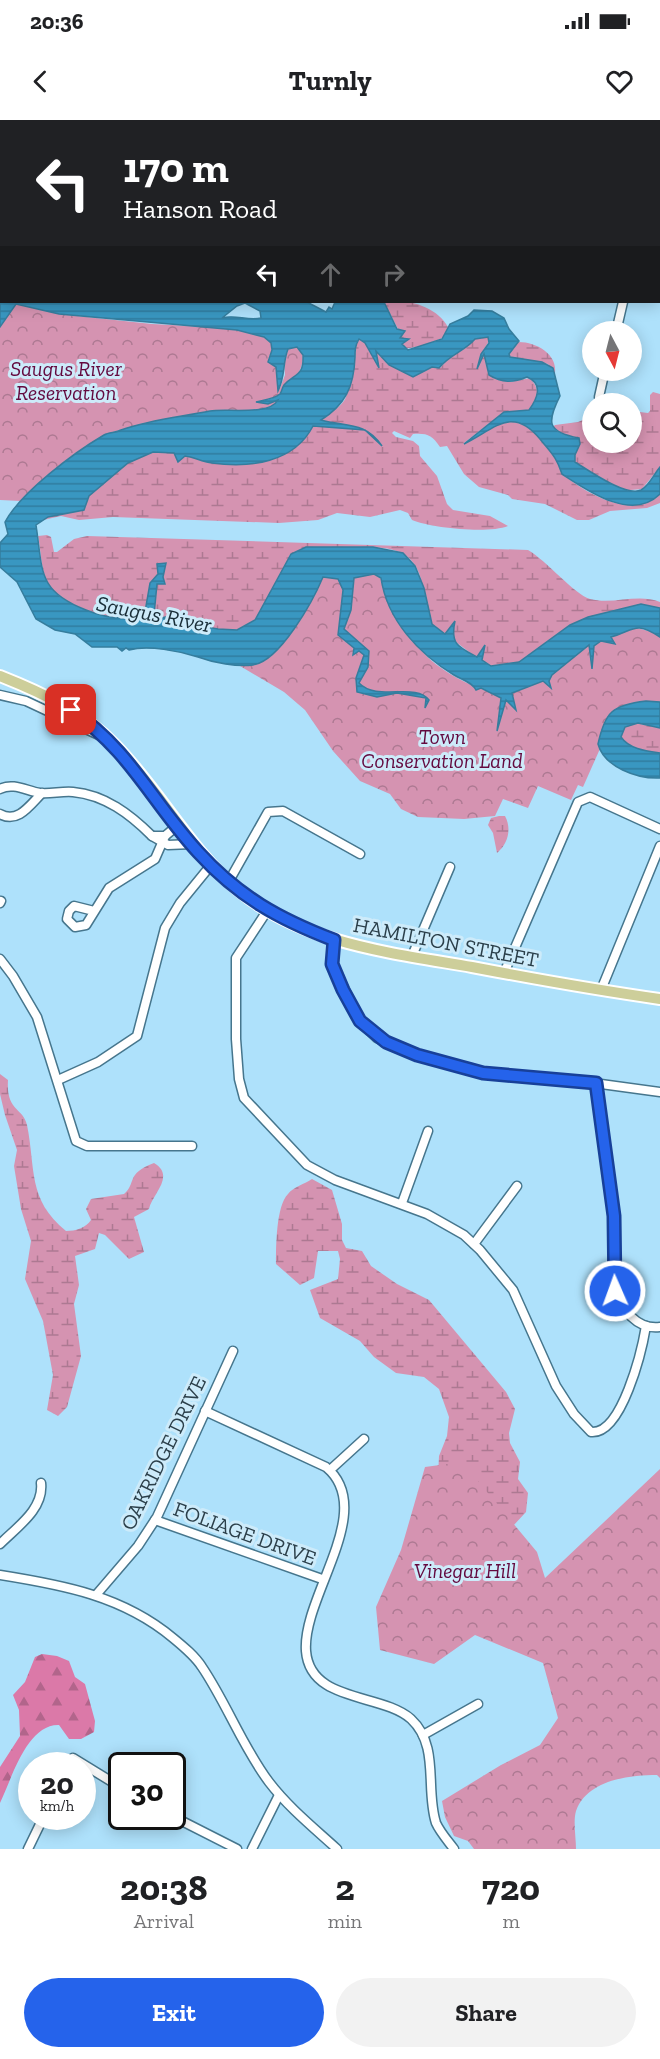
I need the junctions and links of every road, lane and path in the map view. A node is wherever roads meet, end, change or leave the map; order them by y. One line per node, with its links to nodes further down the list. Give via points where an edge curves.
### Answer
1 (623, 303): 2 (street)
2 (619, 321)
3 (0, 676): 5 (main road, HAMILTON STREET, via 62,704)
4 (0, 695): 5 (street, via 26,701)
5 (110, 740): 9 (main road, HAMILTON STREET)
6 (0, 789): 7 (street, via 12,786)
7 (42, 794): 8 (street, via 16,817); 11 (street, via 74,792 100,799)
8 (0, 814)
9 (178, 825): 11 (street); 12 (main road, HAMILTON STREET)
10 (660, 829): 23 (street, via 590,797 578,802)
11 (163, 840): 12 (street); 18 (street, via 152,862 114,884)
12 (192, 844): 15 (main road, HAMILTON STREET)
13 (660, 846): 24 (street)
14 (360, 854): 17 (street, via 283,811 268,812)
15 (211, 865): 17 (main road, HAMILTON STREET); 26 (street, via 165,928 137,1036 98,1062)
16 (450, 867): 21 (street)
17 (229, 881): 19 (main road, HAMILTON STREET)
18 (94, 911)
19 (267, 911): 20 (main road, HAMILTON STREET); 32 (street, via 236,958 236,1039 244,1098 307,1166)
20 (334, 940): 21 (main road, HAMILTON STREET); 27 (street, via 332,964 343,990 360,1021 386,1042 483,1073)
21 (412, 957): 23 (main road, HAMILTON STREET)
22 (0, 959): 26 (street, via 37,1017)
23 (504, 973): 24 (main road, HAMILTON STREET)
24 (602, 990): 25 (main road, HAMILTON STREET)
25 (660, 999)
26 (58, 1080): 30 (street, via 76,1141 87,1146)
27 (596, 1083): 28 (street); 34 (street, via 614,1216 613,1284 623,1307 635,1322)
28 (660, 1092)
29 (428, 1131): 32 (street)
30 (192, 1146)
31 (517, 1186): 33 (street)
32 (402, 1203): 33 (street, via 447,1224)
33 (474, 1244): 34 (street, via 513,1290 547,1369 589,1431 597,1432 614,1417 626,1396)
34 (646, 1326): 35 (street)
35 (660, 1327)
36 (233, 1351): 37 (street, OAKRIDGE DRIVE)
37 (205, 1411): 39 (street); 41 (street, OAKRIDGE DRIVE)
38 (364, 1439): 39 (street)
39 (330, 1470): 44 (street, via 342,1490 346,1512)
40 (41, 1483): 42 (street, via 38,1505)
41 (155, 1520): 44 (street, FOLIAGE DRIVE); 45 (street, OAKRIDGE DRIVE)
42 (0, 1544)
43 (0, 1575): 45 (street)
44 (322, 1579): 47 (street, via 306,1631 311,1668 346,1694 403,1713)
45 (96, 1595): 48 (street, via 142,1615 199,1663 244,1744)
46 (478, 1704): 47 (street)
47 (423, 1735): 55 (street, via 436,1822)
48 (279, 1795): 53 (street); 54 (street)
49 (186, 1823): 52 (street)
50 (37, 1830): 51 (street)
51 (28, 1849)
52 (237, 1849)
53 (252, 1849)
54 (337, 1849)
55 (454, 1849)

